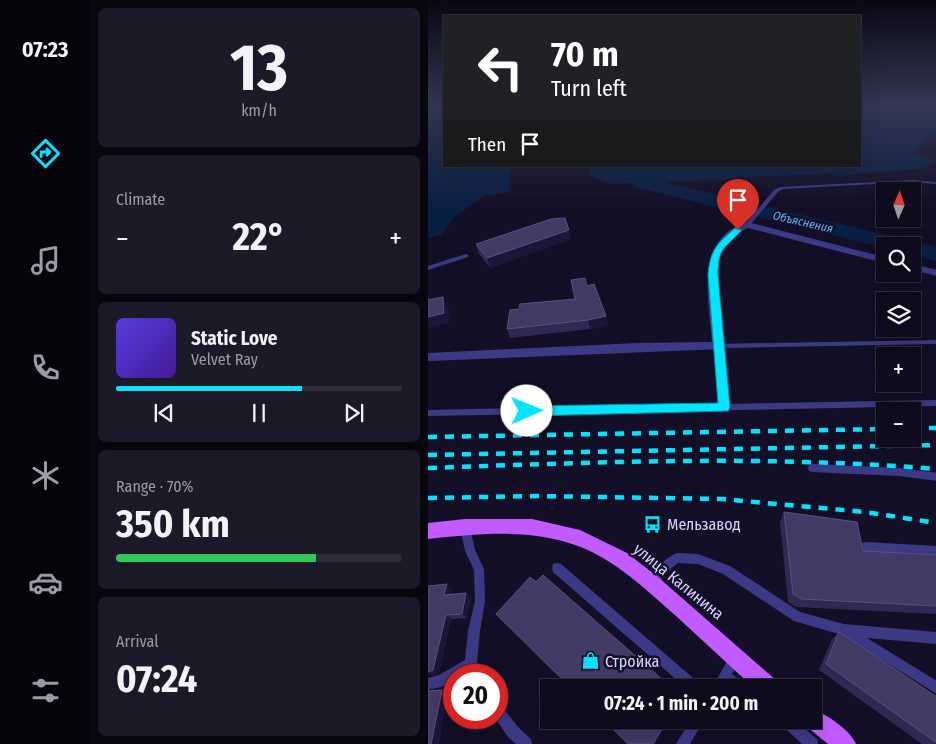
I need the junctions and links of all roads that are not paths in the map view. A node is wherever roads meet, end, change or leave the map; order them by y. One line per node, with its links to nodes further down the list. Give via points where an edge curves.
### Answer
1 (936, 183): 2 (lane, via 912,181 789,187 776,191)
2 (747, 225): 4 (street); 9 (street, via 720,246 714,259)
3 (466, 256): 5 (lane)
4 (876, 258)
5 (428, 268)
6 (921, 269): 7 (street)
7 (936, 273)
8 (936, 342): 9 (lane)
9 (718, 346): 10 (street); 12 (lane)
10 (428, 357)
11 (936, 403): 12 (lane)
12 (724, 407): 13 (lane)
13 (428, 413)
14 (812, 468): 15 (lane)
15 (936, 476)
16 (465, 527): 17 (main road, улица Калинина); 21 (main road, улица Калинина, via 532,527 580,538 621,559); 25 (lane, via 470,551 479,569 480,601)
17 (428, 530)
18 (866, 547): 19 (lane)
19 (936, 551)
20 (557, 568): 27 (lane)
21 (652, 582): 22 (lane, via 677,558 698,559 726,570 798,617); 24 (main road, улица Калинина)
22 (844, 630): 23 (lane); 32 (lane)
23 (936, 638)
24 (736, 656): 26 (lane); 30 (main road, улица Калинина)
25 (471, 663): 31 (lane, via 440,681)
26 (725, 676): 28 (lane); 29 (lane)
27 (686, 679)
28 (723, 679)
29 (729, 679)
30 (760, 679)
31 (428, 684)
32 (936, 688)
33 (508, 725): 37 (lane)
34 (822, 726): 40 (main road)
35 (692, 729): 38 (lane)
36 (794, 729): 39 (lane)
37 (526, 744)
38 (682, 744)
39 (812, 744)
40 (846, 744)

